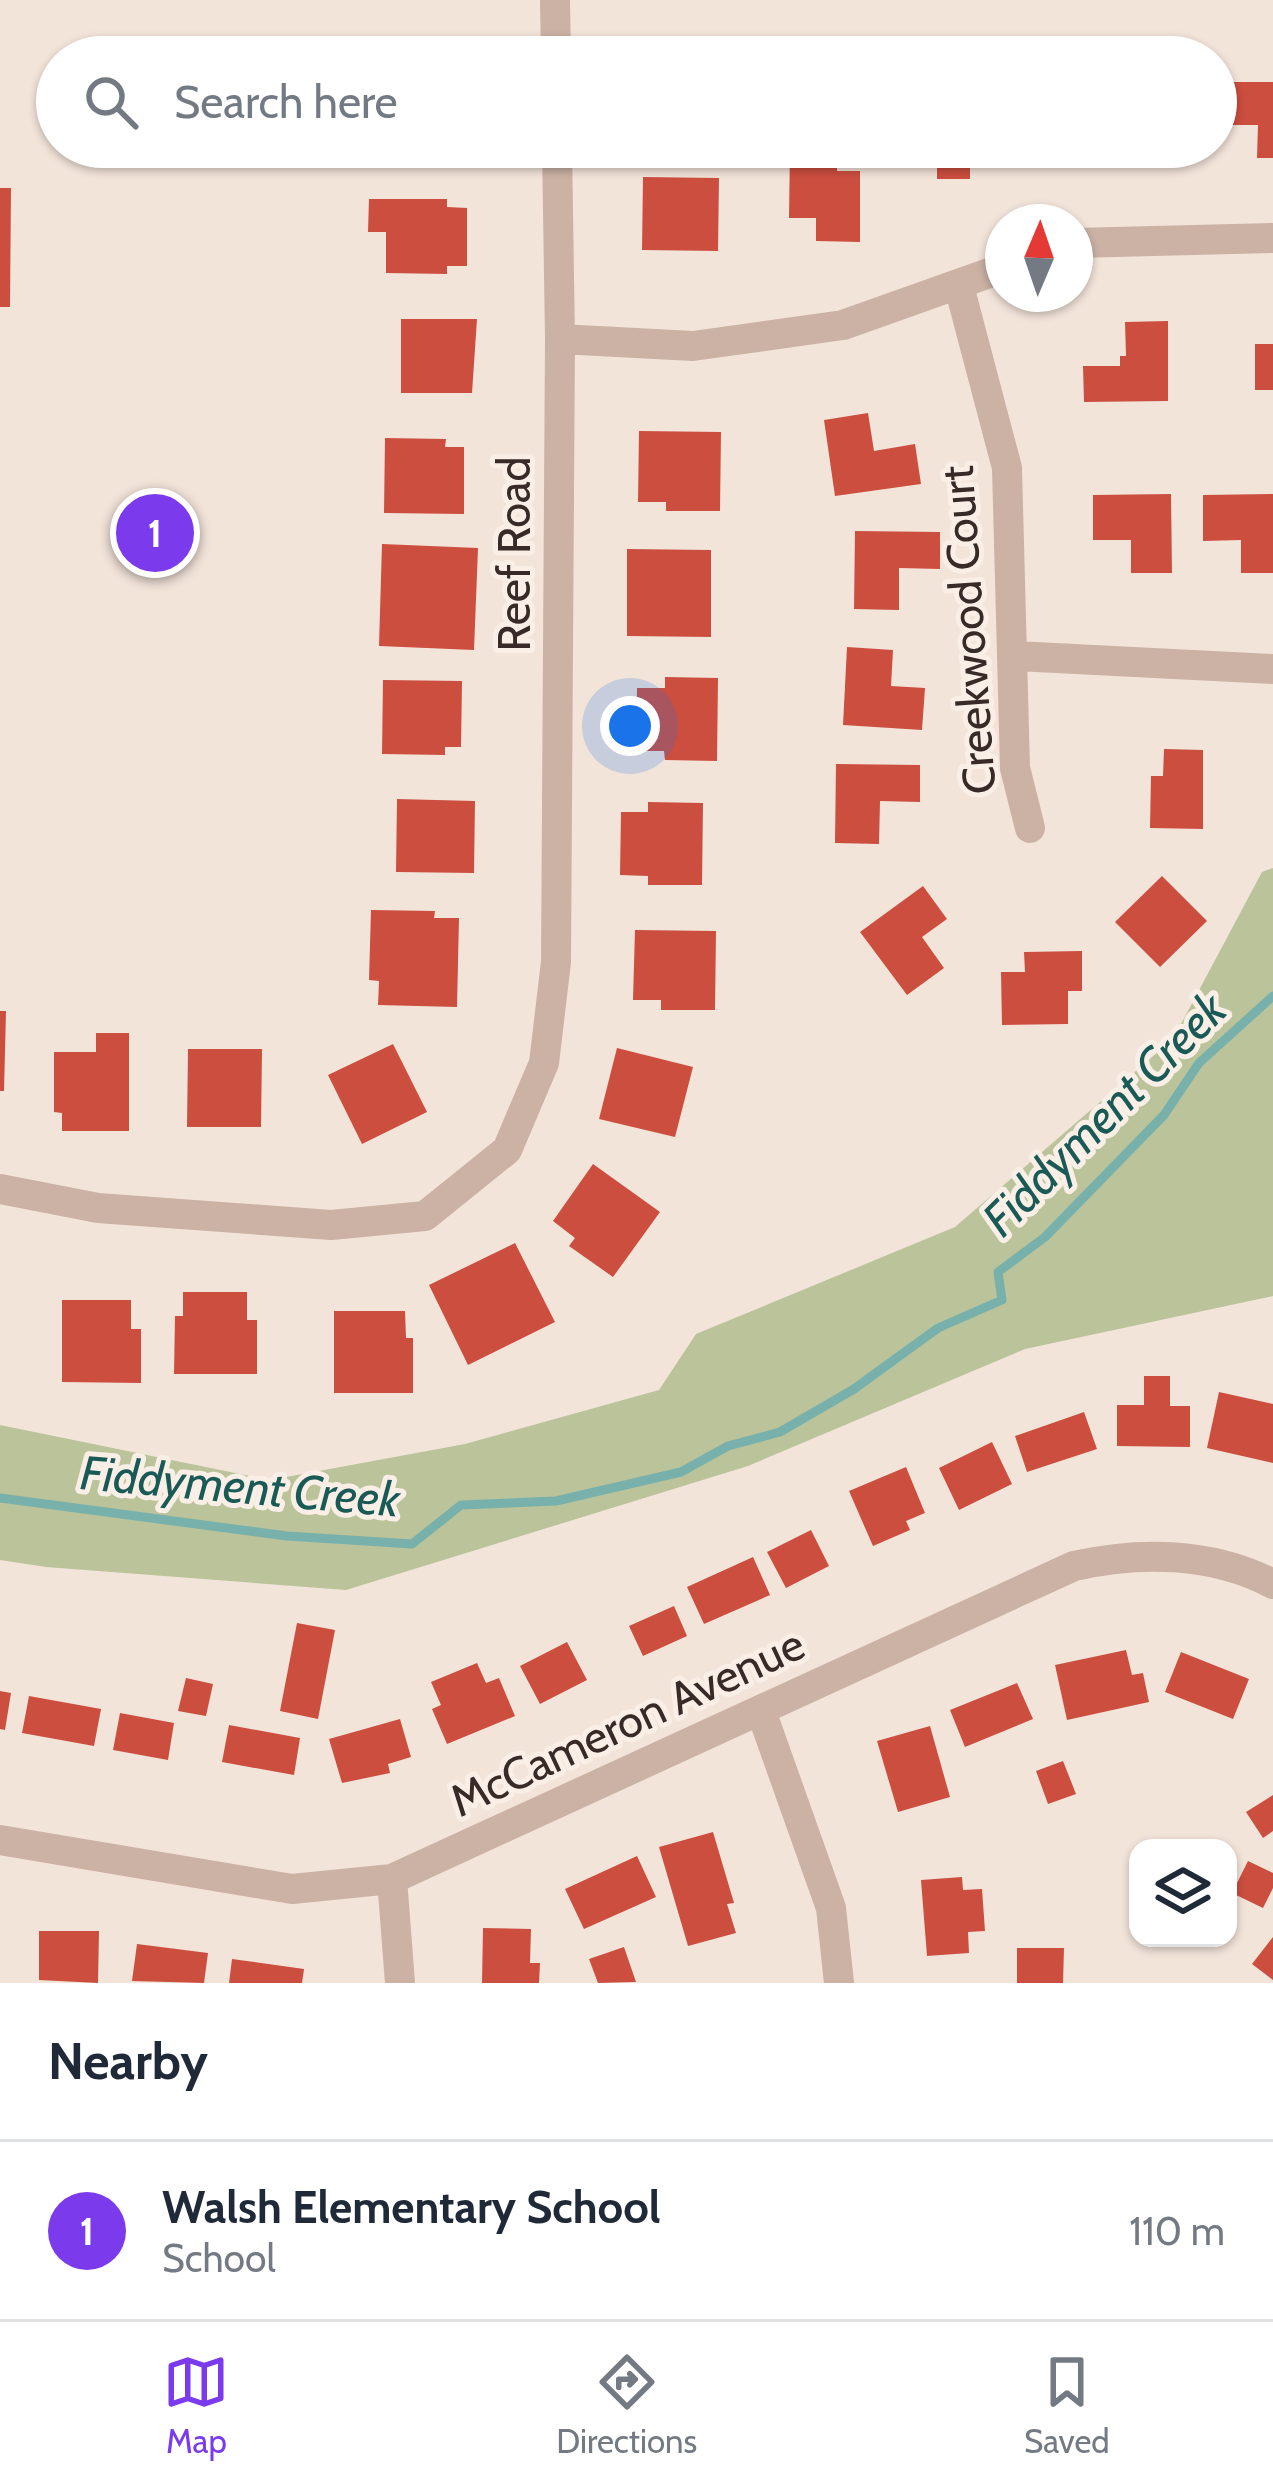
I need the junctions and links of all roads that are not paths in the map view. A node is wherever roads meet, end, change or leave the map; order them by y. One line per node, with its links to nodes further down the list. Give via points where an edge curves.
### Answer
1 (555, 0): 2 (street)
2 (556, 36)
3 (557, 168): 8 (street, Reef Road)
4 (1273, 238): 5 (street)
5 (1093, 243)
6 (985, 275): 7 (street)
7 (959, 286): 8 (street, via 843,325 693,346); 9 (street, Creekwood Court, via 1006,468)
8 (560, 339): 12 (street, Reef Road, via 556,962 544,1063 507,1150 425,1216 308,1223 98,1208)
9 (1015, 656): 10 (street); 11 (street, Creekwood Court, via 1015,768)
10 (1273, 669)
11 (1030, 828)
12 (0, 1189)
13 (1273, 1584): 14 (street, McCameron Avenue, via 1168,1556 1074,1566)
14 (761, 1711): 16 (street, McCameron Avenue); 18 (street, via 832,1908)
15 (0, 1840): 16 (street, McCameron Avenue, via 292,1889)
16 (392, 1880): 17 (street)
17 (400, 1983)
18 (839, 1983)

